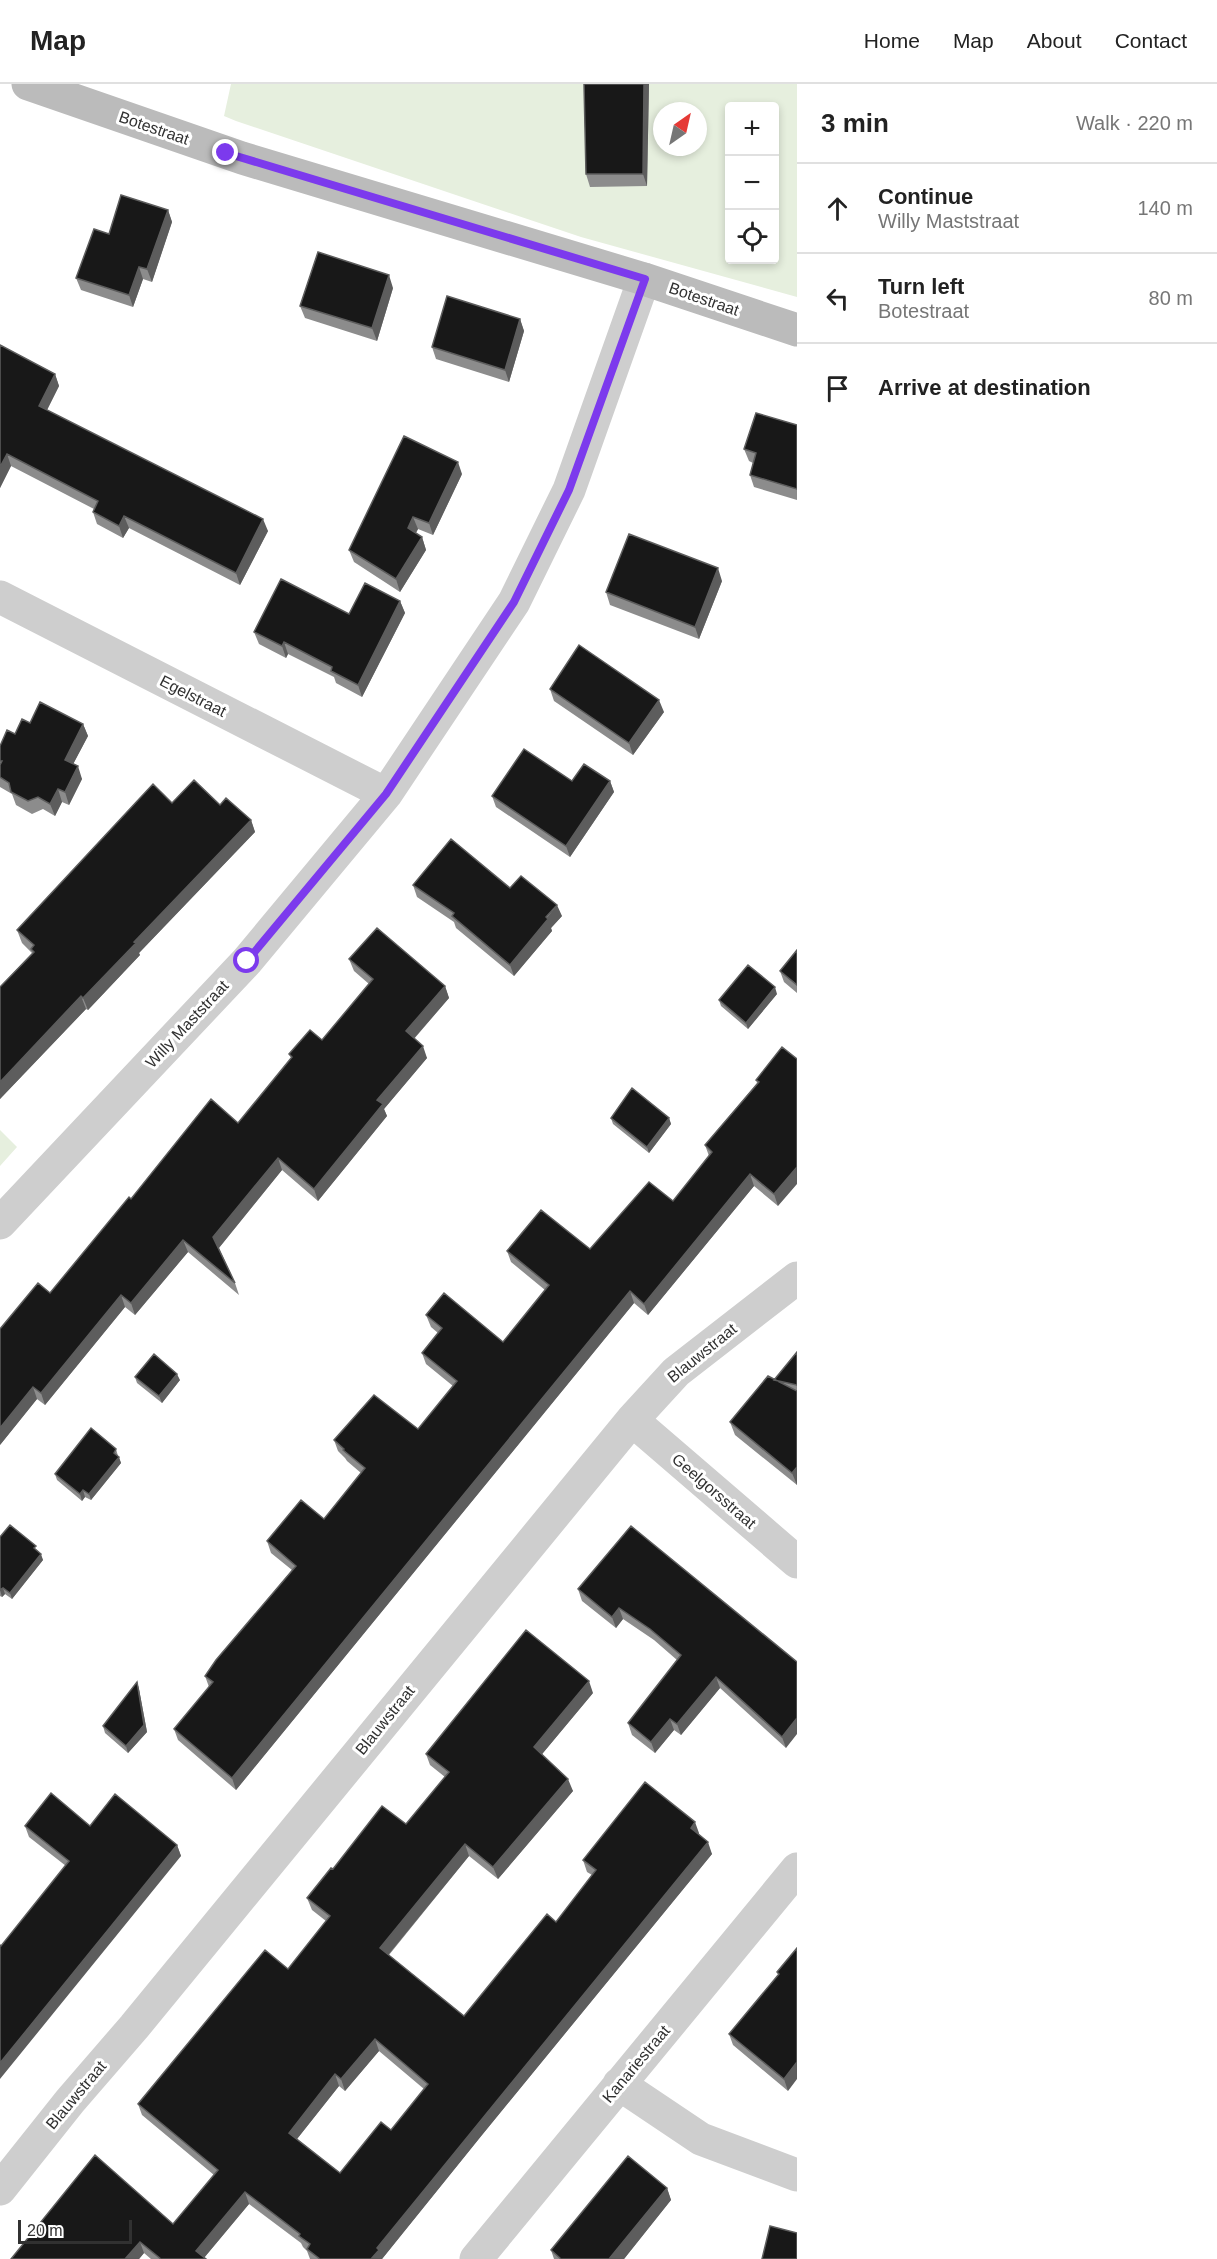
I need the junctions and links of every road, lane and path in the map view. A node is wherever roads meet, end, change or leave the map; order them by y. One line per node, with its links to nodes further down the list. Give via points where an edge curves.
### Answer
1 (28, 84): 2 (street, Botestraat, via 242,158)
2 (645, 279): 3 (street, Botestraat); 5 (street, Willy Maststraat, via 569,490 514,602)
3 (797, 330)
4 (0, 597): 5 (street, Egelstraat)
5 (386, 794): 6 (street, Willy Maststraat, via 247,961)
6 (0, 1223)
7 (797, 1278): 8 (street, Blauwstraat, via 676,1372)
8 (632, 1420): 9 (street, Geelgorsstraat); 13 (street, Blauwstraat)
9 (797, 1562)
10 (797, 1869): 11 (street, Kanariestraat)
11 (619, 2084): 12 (street, via 701,2139); 14 (street, Kanariestraat)
12 (797, 2175)
13 (0, 2189)
14 (476, 2259)

